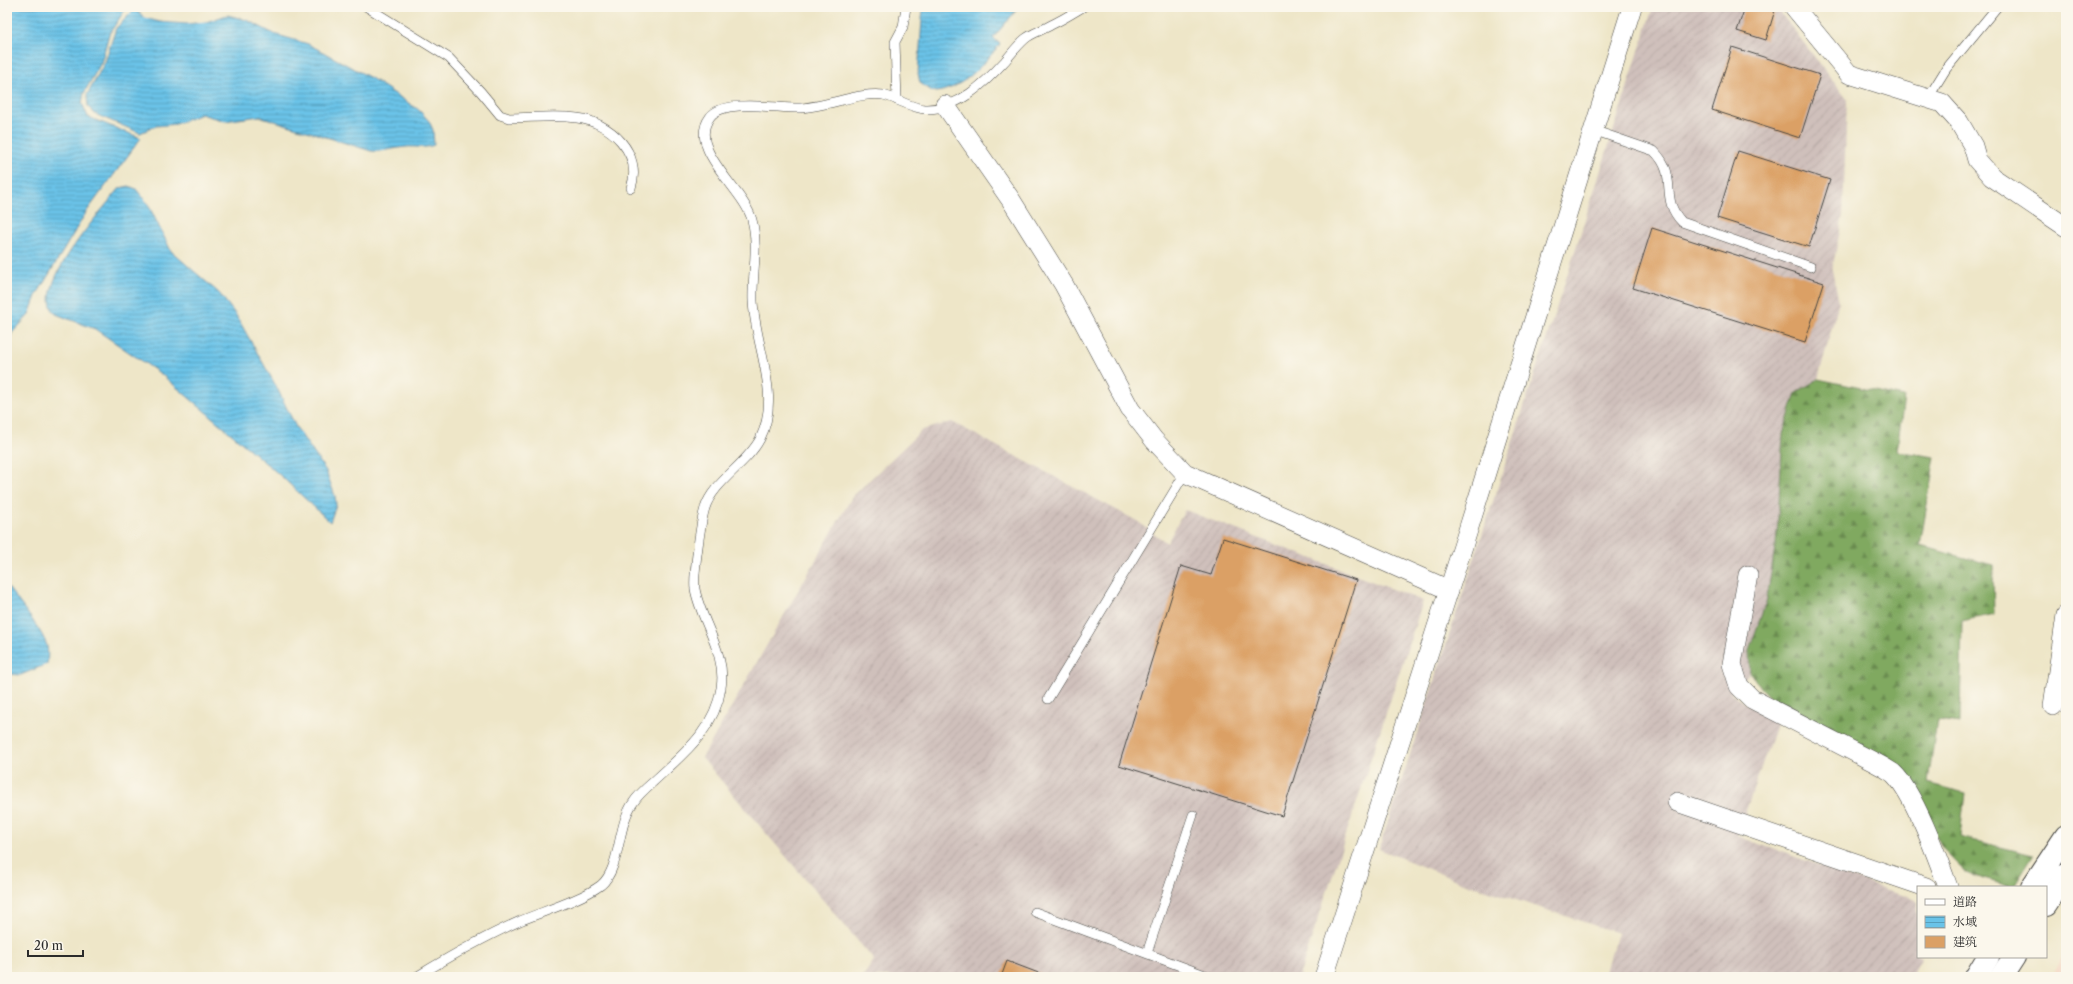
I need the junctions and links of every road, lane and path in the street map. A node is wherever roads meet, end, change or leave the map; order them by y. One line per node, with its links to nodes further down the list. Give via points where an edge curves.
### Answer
1 (367, 7): 11 (lane, via 449,58 500,115 509,118 577,118 610,131 621,140 631,158 634,173)
2 (906, 7): 8 (lane, via 903,28 895,42)
3 (1083, 7): 9 (lane, via 1026,38 1001,66 965,97)
4 (1632, 7): 10 (street)
5 (1794, 7): 7 (street, via 1849,74)
6 (1997, 7): 7 (lane, via 1946,69)
7 (1928, 98): 12 (street, via 1942,102 1960,122 1973,146 1977,160 1992,177)
8 (897, 100): 9 (lane, via 923,109); 33 (lane, via 881,94 804,108 732,107 717,110 707,120 704,135 707,149 714,163 739,194 752,220 755,245 753,303 769,392 768,416 760,439 712,495 703,513 695,588 722,673 722,688 718,702 711,720 697,740 633,802 606,881 585,895 476,943)
9 (945, 105): 14 (street, via 1011,200 1060,279 1130,409 1154,440)
10 (1593, 130): 13 (lane, via 1654,151 1660,157 1669,174 1670,203 1682,222); 16 (street)
11 (630, 188)
12 (2066, 227)
13 (1811, 267)
14 (1185, 473): 16 (street); 18 (lane)
15 (1748, 575): 25 (street, via 1732,664 1739,686 1752,699 1893,774 1907,792)
16 (1449, 590): 34 (street)
17 (2066, 615): 19 (street)
18 (1048, 699)
19 (2053, 706)
20 (1676, 802): 24 (street)
21 (1193, 815): 29 (lane)
22 (2066, 836): 26 (main road)
23 (2066, 874): 27 (main road)
24 (1923, 886)
25 (1948, 886)
26 (2033, 886)
27 (2047, 903)
28 (1035, 912): 29 (lane)
29 (1147, 953): 32 (lane)
30 (1987, 958): 35 (main road)
31 (2013, 958): 36 (main road)
32 (1206, 976)
33 (416, 977)
34 (1324, 977)
35 (1976, 977)
36 (2001, 977)

